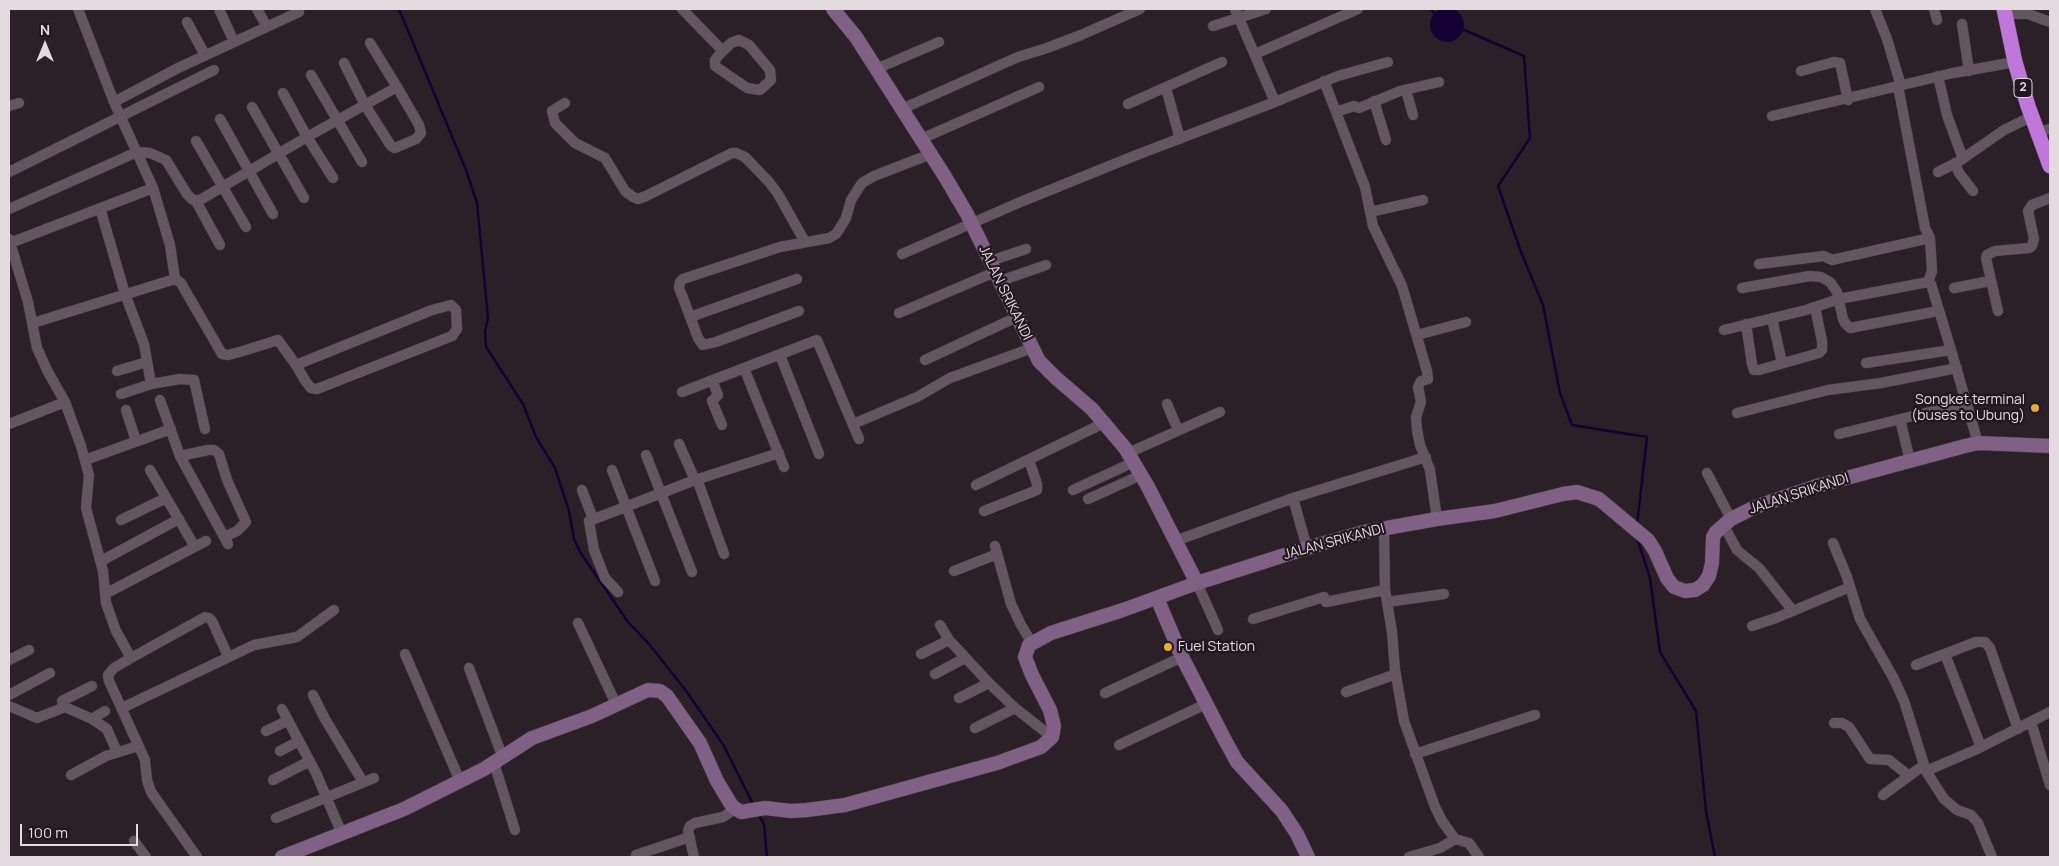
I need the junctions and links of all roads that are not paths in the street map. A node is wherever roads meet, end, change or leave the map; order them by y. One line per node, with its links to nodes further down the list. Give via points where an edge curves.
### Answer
1 (78, 9): 45 (street)
2 (218, 9): 20 (street)
3 (257, 9): 19 (street)
4 (298, 9): 19 (street, via 299,12)
5 (682, 9): 23 (street)
6 (833, 9): 30 (street, JALAN SRIKANDI, via 852,31)
7 (1140, 9): 54 (street, via 1063,42 1018,57)
8 (1266, 9): 13 (street)
9 (1358, 9): 24 (street)
10 (1875, 9): 38 (street, via 1887,39)
11 (1934, 9): 14 (street)
12 (2006, 10): 16 (street); 28 (highway, 2)
13 (1237, 13): 18 (street); 24 (street)
14 (1938, 20)
15 (187, 22): 25 (street)
16 (2050, 22)
17 (1962, 24): 33 (street)
18 (1213, 26)
19 (267, 27): 20 (street)
20 (234, 42): 25 (street)
21 (939, 42): 30 (street)
22 (370, 43): 39 (street)
23 (722, 51): 23 (street, via 743,40 770,70 771,80 760,90 747,88 715,66 714,60)
24 (1255, 54): 46 (street)
25 (205, 55): 45 (street)
26 (1222, 62): 41 (street)
27 (1388, 62): 36 (street)
28 (2016, 62): 33 (street); 58 (highway, 2)
29 (344, 63): 51 (street)
30 (876, 69): 54 (street, JALAN SRIKANDI)
31 (214, 70): 59 (street)
32 (1801, 71): 44 (street, via 1840,63)
33 (1969, 71): 35 (street)
34 (311, 75): 61 (street)
35 (1938, 76): 38 (street); 71 (street)
36 (1331, 78): 46 (street); 55 (street)
37 (1439, 82): 42 (street)
38 (1899, 86): 44 (street); 91 (street, via 1925,228)
39 (397, 87): 51 (street); 51 (street, via 420,128 416,139 393,148)
40 (1039, 87): 64 (street)
41 (1166, 88): 50 (street); 65 (street)
42 (1406, 90): 47 (street); 56 (street)
43 (283, 93): 63 (street)
44 (1848, 100): 57 (street)
45 (114, 102): 59 (street)
46 (1275, 102): 65 (street)
47 (1374, 102): 55 (street); 66 (street)
48 (19, 103): 52 (street)
49 (564, 103): 93 (street, via 552,111 560,130 575,143 605,158 625,191 633,197 646,196 736,153 745,158 773,188)
50 (1128, 104)
51 (365, 105): 61 (street)
52 (9, 106)
53 (252, 107): 69 (street)
54 (902, 109): 64 (street, JALAN SRIKANDI)
55 (1336, 112): 87 (street, via 1365,186)
56 (1413, 115)
57 (1772, 116)
58 (2032, 117): 62 (highway, 2); 71 (street, via 2004,130)
59 (120, 118): 68 (street); 75 (street)
60 (220, 119): 74 (street)
61 (337, 120): 63 (street); 72 (street)
62 (2044, 130): 73 (highway, 2)
63 (307, 137): 69 (street); 77 (street)
64 (921, 139): 70 (street, JALAN SRIKANDI)
65 (1180, 139): 89 (street, via 1072,180)
66 (1386, 140)
67 (196, 141): 78 (street)
68 (137, 152): 79 (street); 84 (street, via 166,160 187,194); 85 (street)
69 (280, 154): 74 (street); 81 (street)
70 (931, 154): 89 (street, JALAN SRIKANDI); 93 (street, via 868,179 857,189 836,234 817,242)
71 (1959, 161): 76 (street); 80 (street, via 1959,173)
72 (362, 162)
73 (2050, 166)
74 (250, 171): 78 (street); 88 (street)
75 (9, 172)
76 (1938, 172)
77 (333, 178)
78 (222, 187): 84 (street); 90 (street)
79 (153, 188): 86 (street); 100 (street, via 170,245)
80 (1973, 191)
81 (304, 198)
82 (2050, 198): 102 (street, via 2032,205 2028,211 2034,239 2032,246 1987,255 1985,261)
83 (1423, 200): 87 (street)
84 (196, 201): 94 (street)
85 (9, 208)
86 (100, 208): 92 (street); 106 (street)
87 (1370, 212): 120 (street, via 1380,244 1400,280)
88 (274, 214)
89 (971, 224): 96 (street); 99 (street, JALAN SRIKANDI)
90 (246, 227)
91 (1930, 238): 97 (street, via 1832,260 1824,256); 103 (street, via 1932,271)
92 (9, 241): 117 (street)
93 (805, 242): 113 (street, via 780,247 683,280 679,288)
94 (220, 245)
95 (1026, 249): 99 (street)
96 (902, 254)
97 (1759, 264)
98 (1046, 265): 99 (street)
99 (995, 272): 112 (street); 114 (street, JALAN SRIKANDI)
100 (174, 280): 106 (street); 128 (street, via 185,290 222,354 278,340)
101 (797, 280): 113 (street)
102 (1990, 281): 105 (street); 111 (street)
103 (1928, 282): 107 (street); 110 (street)
104 (1742, 288): 107 (street, via 1817,276 1830,282)
105 (1954, 288)
106 (125, 294): 117 (street); 125 (street, via 144,344)
107 (1839, 299): 108 (street); 110 (street, via 1844,323 1850,328)
108 (1815, 307): 115 (street); 126 (street, via 1822,350)
109 (799, 311): 113 (street, via 703,345)
110 (1938, 311): 122 (street)
111 (1998, 312)
112 (899, 313)
113 (690, 317)
114 (1017, 318): 121 (street, JALAN SRIKANDI); 124 (street)
115 (1772, 318): 118 (street); 126 (street)
116 (1466, 322): 120 (street)
117 (33, 324): 137 (street, via 37,348)
118 (1746, 324): 119 (street); 126 (street, via 1754,370)
119 (1724, 330)
120 (1417, 335): 161 (street, via 1428,379 1418,387 1421,402 1416,416 1418,437)
121 (1032, 348): 144 (street, JALAN SRIKANDI, via 1044,366); 146 (street, via 950,378 917,397)
122 (1951, 350): 127 (street); 130 (street)
123 (780, 355): 129 (street); 146 (street, via 817,340); 158 (street)
124 (926, 360)
125 (147, 362): 131 (street); 133 (street)
126 (1782, 364)
127 (1866, 364)
128 (296, 365): 128 (street, via 432,310 451,305 456,310 457,329 452,336 318,389 311,388)
129 (744, 368): 132 (street); 157 (street)
130 (1957, 368): 138 (street); 142 (street, via 1828,390)
131 (117, 371)
132 (712, 380): 134 (street); 147 (street, via 718,395 712,401)
133 (152, 384): 135 (street); 149 (street, via 194,380)
134 (682, 392)
135 (120, 394)
136 (160, 400): 148 (street)
137 (65, 402): 145 (street); 163 (street)
138 (1966, 403): 143 (street); 154 (street)
139 (1167, 404): 150 (street)
140 (126, 410): 153 (street)
141 (1220, 412): 150 (street)
142 (1737, 413)
143 (1900, 419): 151 (street); 165 (street)
144 (1106, 422): 162 (street, JALAN SRIKANDI); 164 (street)
145 (9, 424)
146 (853, 424): 152 (street)
147 (722, 425)
148 (170, 429): 153 (street); 159 (street)
149 (205, 429)
150 (1178, 430): 162 (street)
151 (1840, 434)
152 (859, 439)
153 (136, 441): 163 (street)
154 (1978, 443): 156 (street, JALAN SRIKANDI); 165 (street, JALAN SRIKANDI)
155 (679, 444): 171 (street)
156 (2050, 446)
157 (778, 453): 166 (street); 171 (street)
158 (819, 454)
159 (180, 456): 159 (street, via 208,450 219,454 246,522 226,541)
160 (646, 456): 175 (street)
161 (1426, 457): 177 (street); 183 (street)
162 (1131, 458): 170 (street, JALAN SRIKANDI); 174 (street)
163 (85, 460): 193 (street, via 89,475 86,508)
164 (1029, 460): 172 (street); 180 (street, via 1037,490)
165 (1910, 460): 185 (street, JALAN SRIKANDI, via 1788,495 1755,506)
166 (784, 467)
167 (150, 470): 176 (street)
168 (612, 470): 179 (street)
169 (1707, 473): 185 (street)
170 (1141, 475): 178 (street); 188 (street, JALAN SRIKANDI)
171 (696, 480): 175 (street); 192 (street)
172 (976, 485)
173 (582, 490): 182 (street)
174 (1074, 490)
175 (660, 493): 179 (street); 195 (street)
176 (166, 498): 181 (street); 184 (street)
177 (1293, 498): 188 (street); 191 (street)
178 (1088, 499)
179 (626, 506): 182 (street); 196 (street)
180 (984, 511)
181 (179, 519): 190 (street); 193 (street)
182 (593, 519): 200 (street, via 589,521 594,550 605,578)
183 (1437, 519): 185 (street, JALAN SRIKANDI, via 1495,511 1570,492 1586,494 1599,499 1648,540 1670,583 1685,591 1695,590 1710,576 1713,537); 186 (street, JALAN SRIKANDI)
184 (120, 520)
185 (1727, 521): 206 (street, via 1737,550 1760,568)
186 (1384, 528): 191 (street, JALAN SRIKANDI); 199 (street)
187 (206, 542): 190 (street)
188 (1175, 542): 197 (street, JALAN SRIKANDI)
189 (1833, 543): 198 (street)
190 (195, 548): 201 (street)
191 (1307, 548): 197 (street, JALAN SRIKANDI)
192 (724, 554)
193 (100, 561): 201 (street)
194 (954, 571): 213 (street, via 996,550 1011,604)
195 (692, 572)
196 (655, 581)
197 (1197, 583): 203 (street); 211 (street)
198 (1850, 587): 206 (street); 262 (street, via 1860,619 1904,701)
199 (1385, 590): 204 (street); 207 (street, via 1326,602 1324,597)
200 (618, 592)
201 (105, 594): 220 (street, via 108,611)
202 (1444, 594): 204 (street)
203 (1157, 598): 213 (street, via 1051,633); 219 (street)
204 (1387, 602): 227 (street)
205 (334, 610): 218 (street, via 297,637 261,642)
206 (1793, 611): 210 (street)
207 (1252, 620)
208 (578, 623): 235 (street)
209 (940, 625): 212 (street)
210 (1752, 626)
211 (1218, 630)
212 (949, 640): 216 (street); 221 (street)
213 (1032, 643): 252 (street, via 1025,657 1050,710 1054,726)
214 (29, 650): 222 (street)
215 (405, 654): 267 (street)
216 (920, 654)
217 (1945, 654): 223 (street); 250 (street, via 1976,642 1988,644); 256 (street)
218 (228, 656): 220 (street, via 212,620 207,617); 239 (street)
219 (1182, 657): 231 (street); 236 (street)
220 (131, 658): 239 (street, via 108,675)
221 (965, 658): 226 (street); 228 (street)
222 (9, 660)
223 (1916, 666)
224 (469, 668): 261 (street)
225 (50, 673): 233 (street)
226 (935, 674)
227 (1396, 674): 230 (street); 259 (street, via 1404,721)
228 (989, 684): 234 (street); 240 (street)
229 (92, 686): 238 (street, via 62,702)
230 (1346, 692)
231 (1105, 693)
232 (313, 694): 268 (street)
233 (9, 695)
234 (960, 698)
235 (616, 704): 261 (street, via 532,738); 272 (street, via 648,690 660,691 667,696 700,743 718,781)
236 (1206, 704): 254 (street); 284 (street, via 1237,762 1282,811)
237 (9, 706): 238 (street, via 37,718)
238 (65, 707): 245 (street)
239 (122, 708): 255 (street)
240 (1015, 708): 249 (street); 252 (street)
241 (282, 709): 246 (street)
242 (106, 712): 245 (street)
243 (2050, 712): 247 (street)
244 (1535, 715): 259 (street)
245 (92, 719): 258 (street, via 107,730)
246 (287, 721): 251 (street); 253 (street)
247 (2031, 722): 250 (street); 269 (street)
248 (1834, 724): 264 (street, via 1842,723 1849,727 1870,759 1889,760)
249 (975, 728)
250 (2018, 729): 256 (street)
251 (266, 731)
252 (1052, 737): 272 (street, via 1041,747 997,763 862,802 807,810)
253 (299, 741): 257 (street); 260 (street)
254 (1119, 745)
255 (138, 746): 258 (street); 281 (street, via 146,760 147,780 152,792)
256 (1982, 748): 262 (street)
257 (280, 751)
258 (117, 752): 263 (street)
259 (1415, 754): 277 (street, via 1435,807)
260 (310, 761): 266 (street); 271 (street)
261 (499, 761): 267 (street); 274 (street)
262 (1925, 768): 264 (street); 287 (street, via 1944,799 1956,810 1971,814)
263 (71, 774)
264 (1909, 776): 270 (street)
265 (374, 778): 268 (street)
266 (273, 780)
267 (460, 781): 275 (street, via 404,809)
268 (363, 782): 271 (street)
269 (2050, 785)
270 (1883, 795)
271 (328, 797): 273 (street); 275 (street)
272 (741, 810): 276 (street, via 695,823 688,831)
273 (276, 818)
274 (515, 830)
275 (342, 834): 282 (street)
276 (690, 837): 279 (street); 283 (street)
277 (1455, 839): 285 (street, via 1440,848); 286 (street, via 1469,843)
278 (134, 841): 280 (street)
279 (636, 855)
280 (146, 857)
281 (196, 857)
282 (282, 857)
283 (694, 857)
284 (1308, 857)
285 (1409, 857)
286 (1480, 857)
287 (1992, 857)

